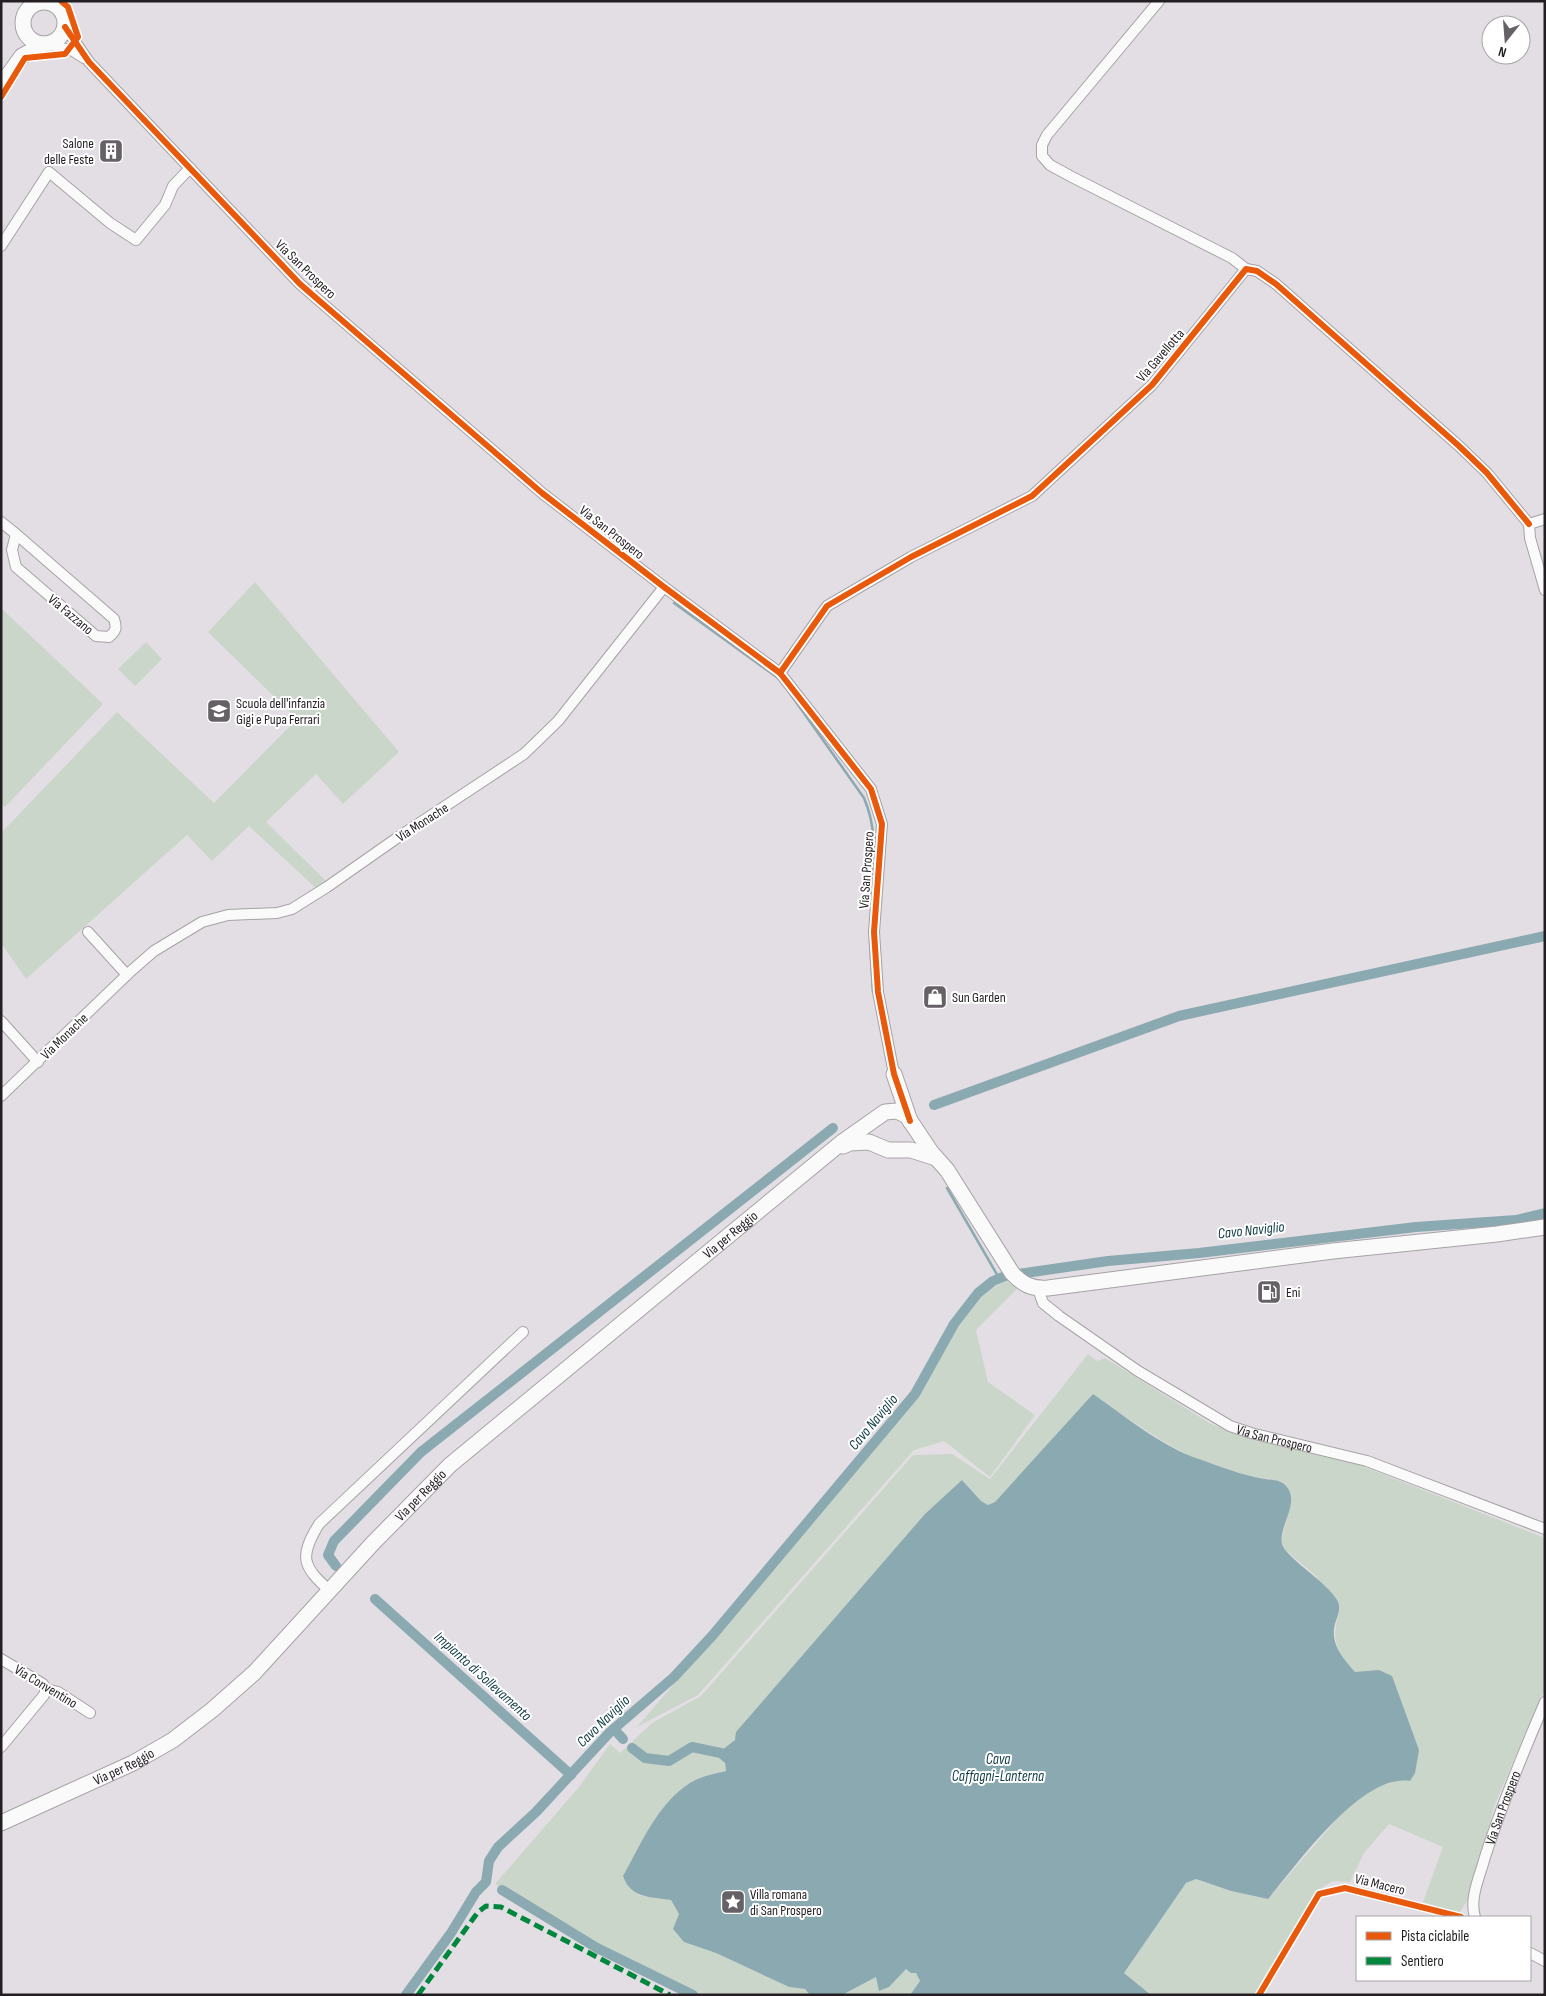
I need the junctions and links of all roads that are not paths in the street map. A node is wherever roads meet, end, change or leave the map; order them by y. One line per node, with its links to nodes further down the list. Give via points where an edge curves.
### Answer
1 (1159, 1): 11 (street, via 1047,135 1042,145 1042,156 1058,169 1232,258)
2 (54, 3): 3 (main road); 5 (main road, via 64,15)
3 (32, 4): 4 (main road)
4 (24, 26): 6 (main road, via 32,40); 8 (main road, via 23,36)
5 (65, 27): 6 (main road, via 57,40); 7 (street, Via San Prospero)
6 (46, 44): 7 (street, Via San Prospero, via 73,51); 8 (main road, via 22,56)
7 (89, 62): 9 (street, Via San Prospero)
8 (3, 83)
9 (190, 168): 10 (street, via 172,186 165,206 136,240 110,223 49,172); 16 (street, Via San Prospero, via 300,284 514,470)
10 (1, 246)
11 (1246, 269): 14 (street, via 1257,271 1276,284 1459,446 1487,472); 18 (street, Via Gavellotta, via 1152,385 1032,496 911,557 827,606)
12 (1545, 519): 14 (street)
13 (1, 522): 15 (street, Via Fazzano)
14 (1529, 524): 17 (street)
15 (16, 534): 15 (street, Via Fazzano, via 114,619 115,632 109,637 96,636 16,567 12,550)
16 (664, 587): 18 (street, Via San Prospero); 20 (street, Via Monache, via 558,721 524,754 299,904 277,913 228,915 202,922 154,951)
17 (1545, 590)
18 (780, 673): 23 (street, Via San Prospero, via 871,789 882,824 874,932 878,992)
19 (88, 932): 20 (street)
20 (127, 975): 22 (street, Via Monache)
21 (1, 1020): 22 (street)
22 (38, 1062): 24 (street, Via Monache)
23 (894, 1074): 25 (main road, Via San Prospero, via 893,1093); 26 (main road, Via San Prospero)
24 (1, 1096)
25 (881, 1115): 26 (main road, via 897,1111); 27 (main road, via 873,1128); 29 (main road, Via per Reggio)
26 (912, 1124): 28 (main road, via 908,1143); 30 (main road)
27 (879, 1144): 28 (main road, Via per Reggio, via 888,1150); 29 (main road, Via per Reggio, via 850,1142)
28 (899, 1149): 30 (main road, Via per Reggio)
29 (834, 1150): 35 (main road, Via per Reggio, via 450,1465)
30 (937, 1158): 32 (main road, via 1008,1267 1023,1284)
31 (1545, 1227): 32 (main road)
32 (1038, 1289): 34 (street, Via San Prospero, via 1043,1303 1066,1321 1138,1371 1230,1426 1368,1461)
33 (523, 1332): 35 (street, via 318,1524 309,1539 306,1560 310,1573)
34 (1545, 1530)
35 (330, 1590): 41 (main road, Via per Reggio, via 244,1684 178,1736 133,1763)
36 (1, 1659): 37 (street, Via Conventino)
37 (46, 1689): 39 (street, Via Conventino, via 58,1692); 40 (street)
38 (1545, 1702): 42 (street, Via San Prospero, via 1495,1826 1473,1900)
39 (90, 1713)
40 (1, 1747)
41 (1, 1823)
42 (1475, 1916)
43 (1531, 1954): 44 (street)
44 (1545, 1961)

